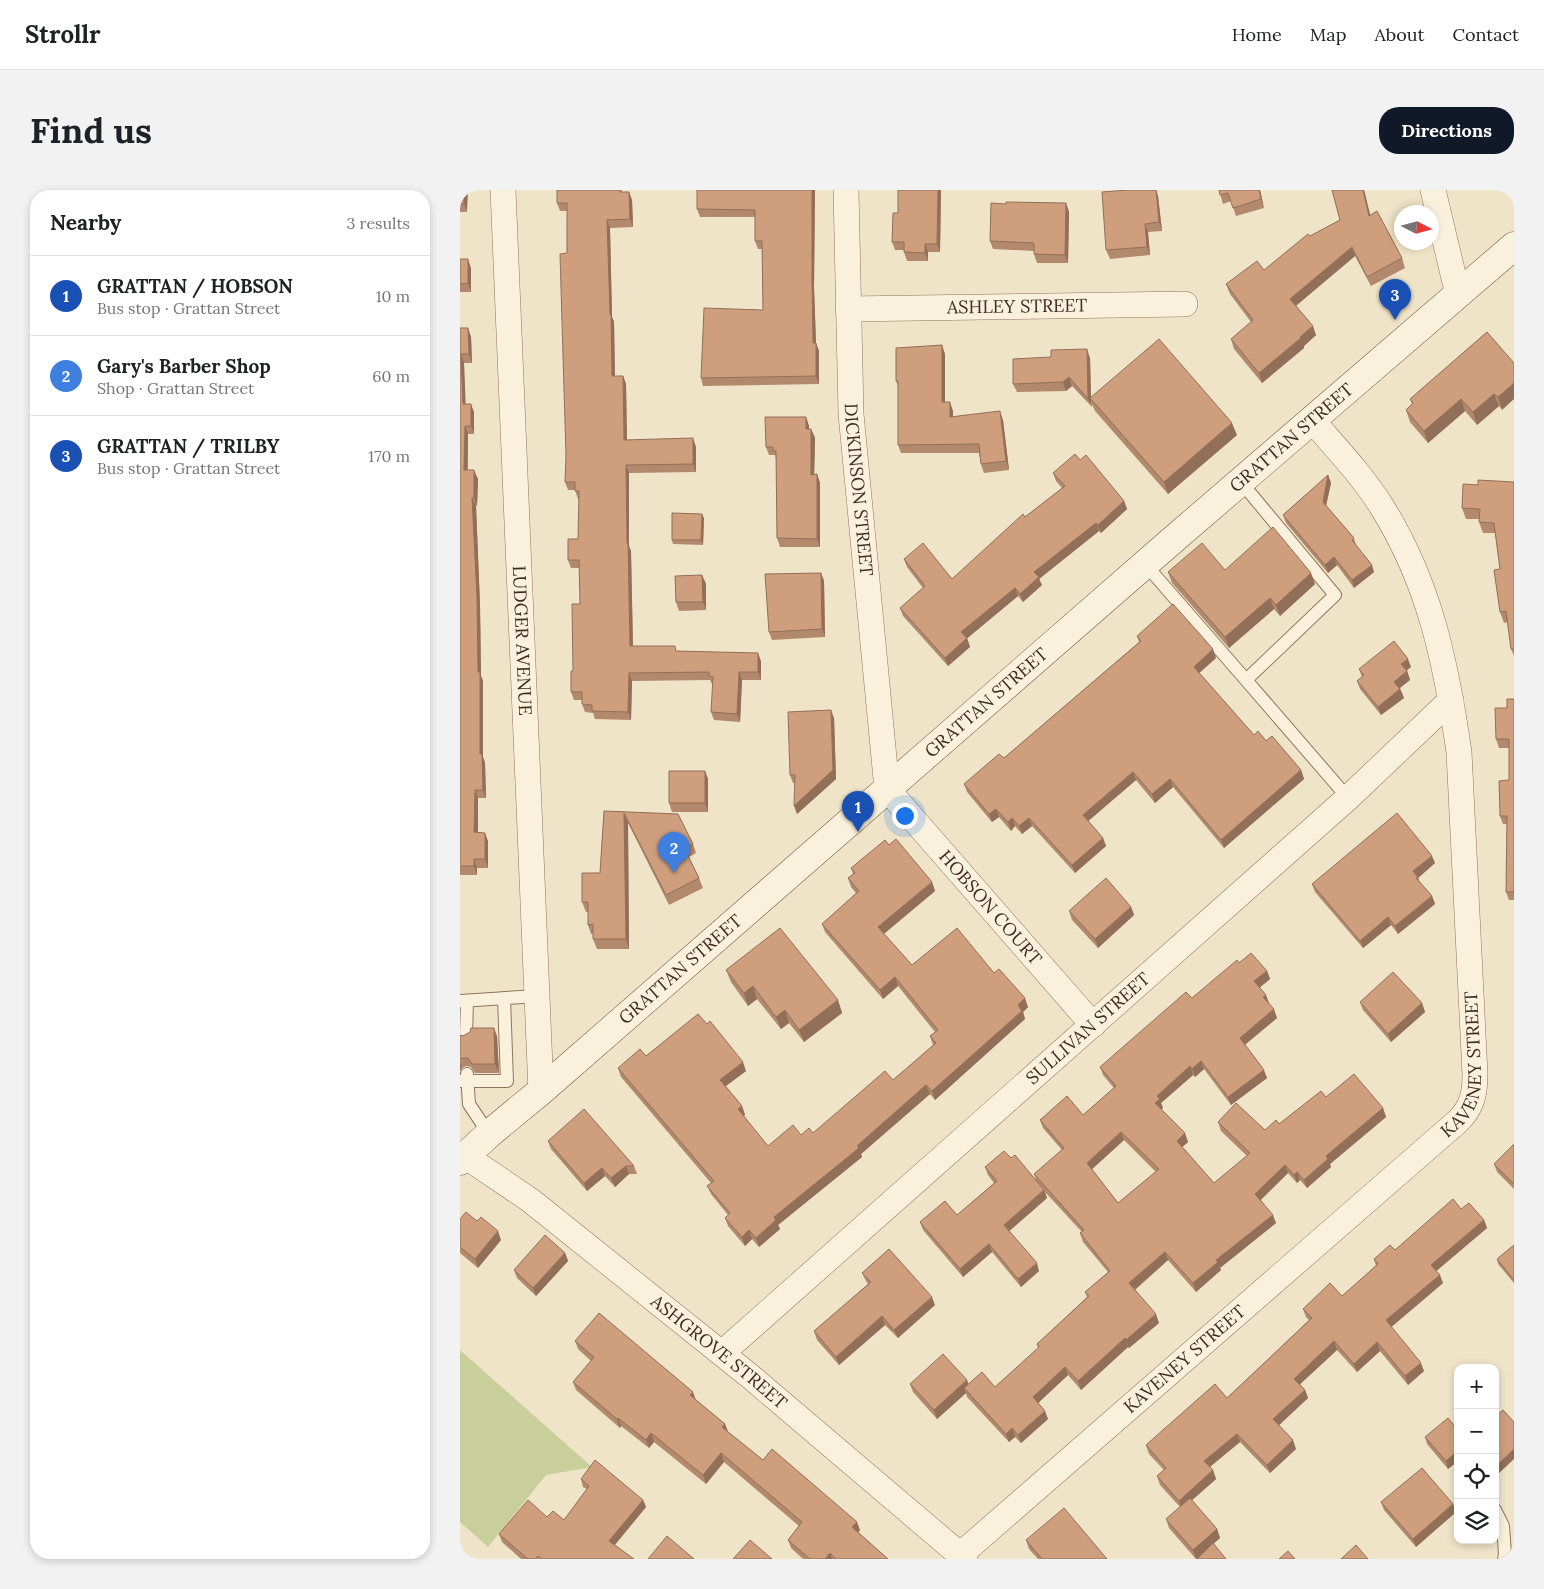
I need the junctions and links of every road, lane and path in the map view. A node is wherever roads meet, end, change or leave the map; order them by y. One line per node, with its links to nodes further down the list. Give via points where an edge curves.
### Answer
1 (503, 190): 15 (street, LUDGER AVENUE)
2 (846, 190): 7 (street, DICKINSON STREET)
3 (1433, 190): 5 (street)
4 (1514, 246): 5 (main road, GRATTAN STREET)
5 (1458, 295): 8 (main road, GRATTAN STREET)
6 (1185, 304): 7 (street, ASHLEY STREET)
7 (848, 309): 13 (street, DICKINSON STREET, via 851,414)
8 (1312, 420): 9 (main road, GRATTAN STREET); 12 (street, KAVENEY STREET, via 1381,505 1407,554 1430,611)
9 (1241, 482): 10 (main road, GRATTAN STREET); 11 (lane, via 1335,595)
10 (1145, 564): 11 (lane); 13 (main road, GRATTAN STREET)
11 (1246, 680): 14 (lane)
12 (1452, 700): 14 (street, SULLIVAN STREET); 26 (street, KAVENEY STREET, via 1459,752 1475,1074 1470,1107 1457,1122)
13 (886, 789): 18 (street, HOBSON COURT); 21 (main road, GRATTAN STREET)
14 (1348, 798): 18 (street, SULLIVAN STREET)
15 (537, 996): 16 (lane); 21 (street, LUDGER AVENUE)
16 (504, 998): 17 (lane); 20 (lane, via 507,1081)
17 (463, 1001): 19 (lane)
18 (1093, 1025): 24 (street, SULLIVAN STREET)
19 (466, 1036)
20 (465, 1079): 22 (lane, via 469,1104)
21 (540, 1091): 22 (main road, GRATTAN STREET)
22 (489, 1134): 23 (main road, GRATTAN STREET)
23 (463, 1158): 24 (street, ASHGROVE STREET, via 530,1200)
24 (722, 1354): 26 (street, ASHGROVE STREET)
25 (1499, 1517): 27 (lane, via 1504,1526)
26 (963, 1557)
27 (1504, 1559)

